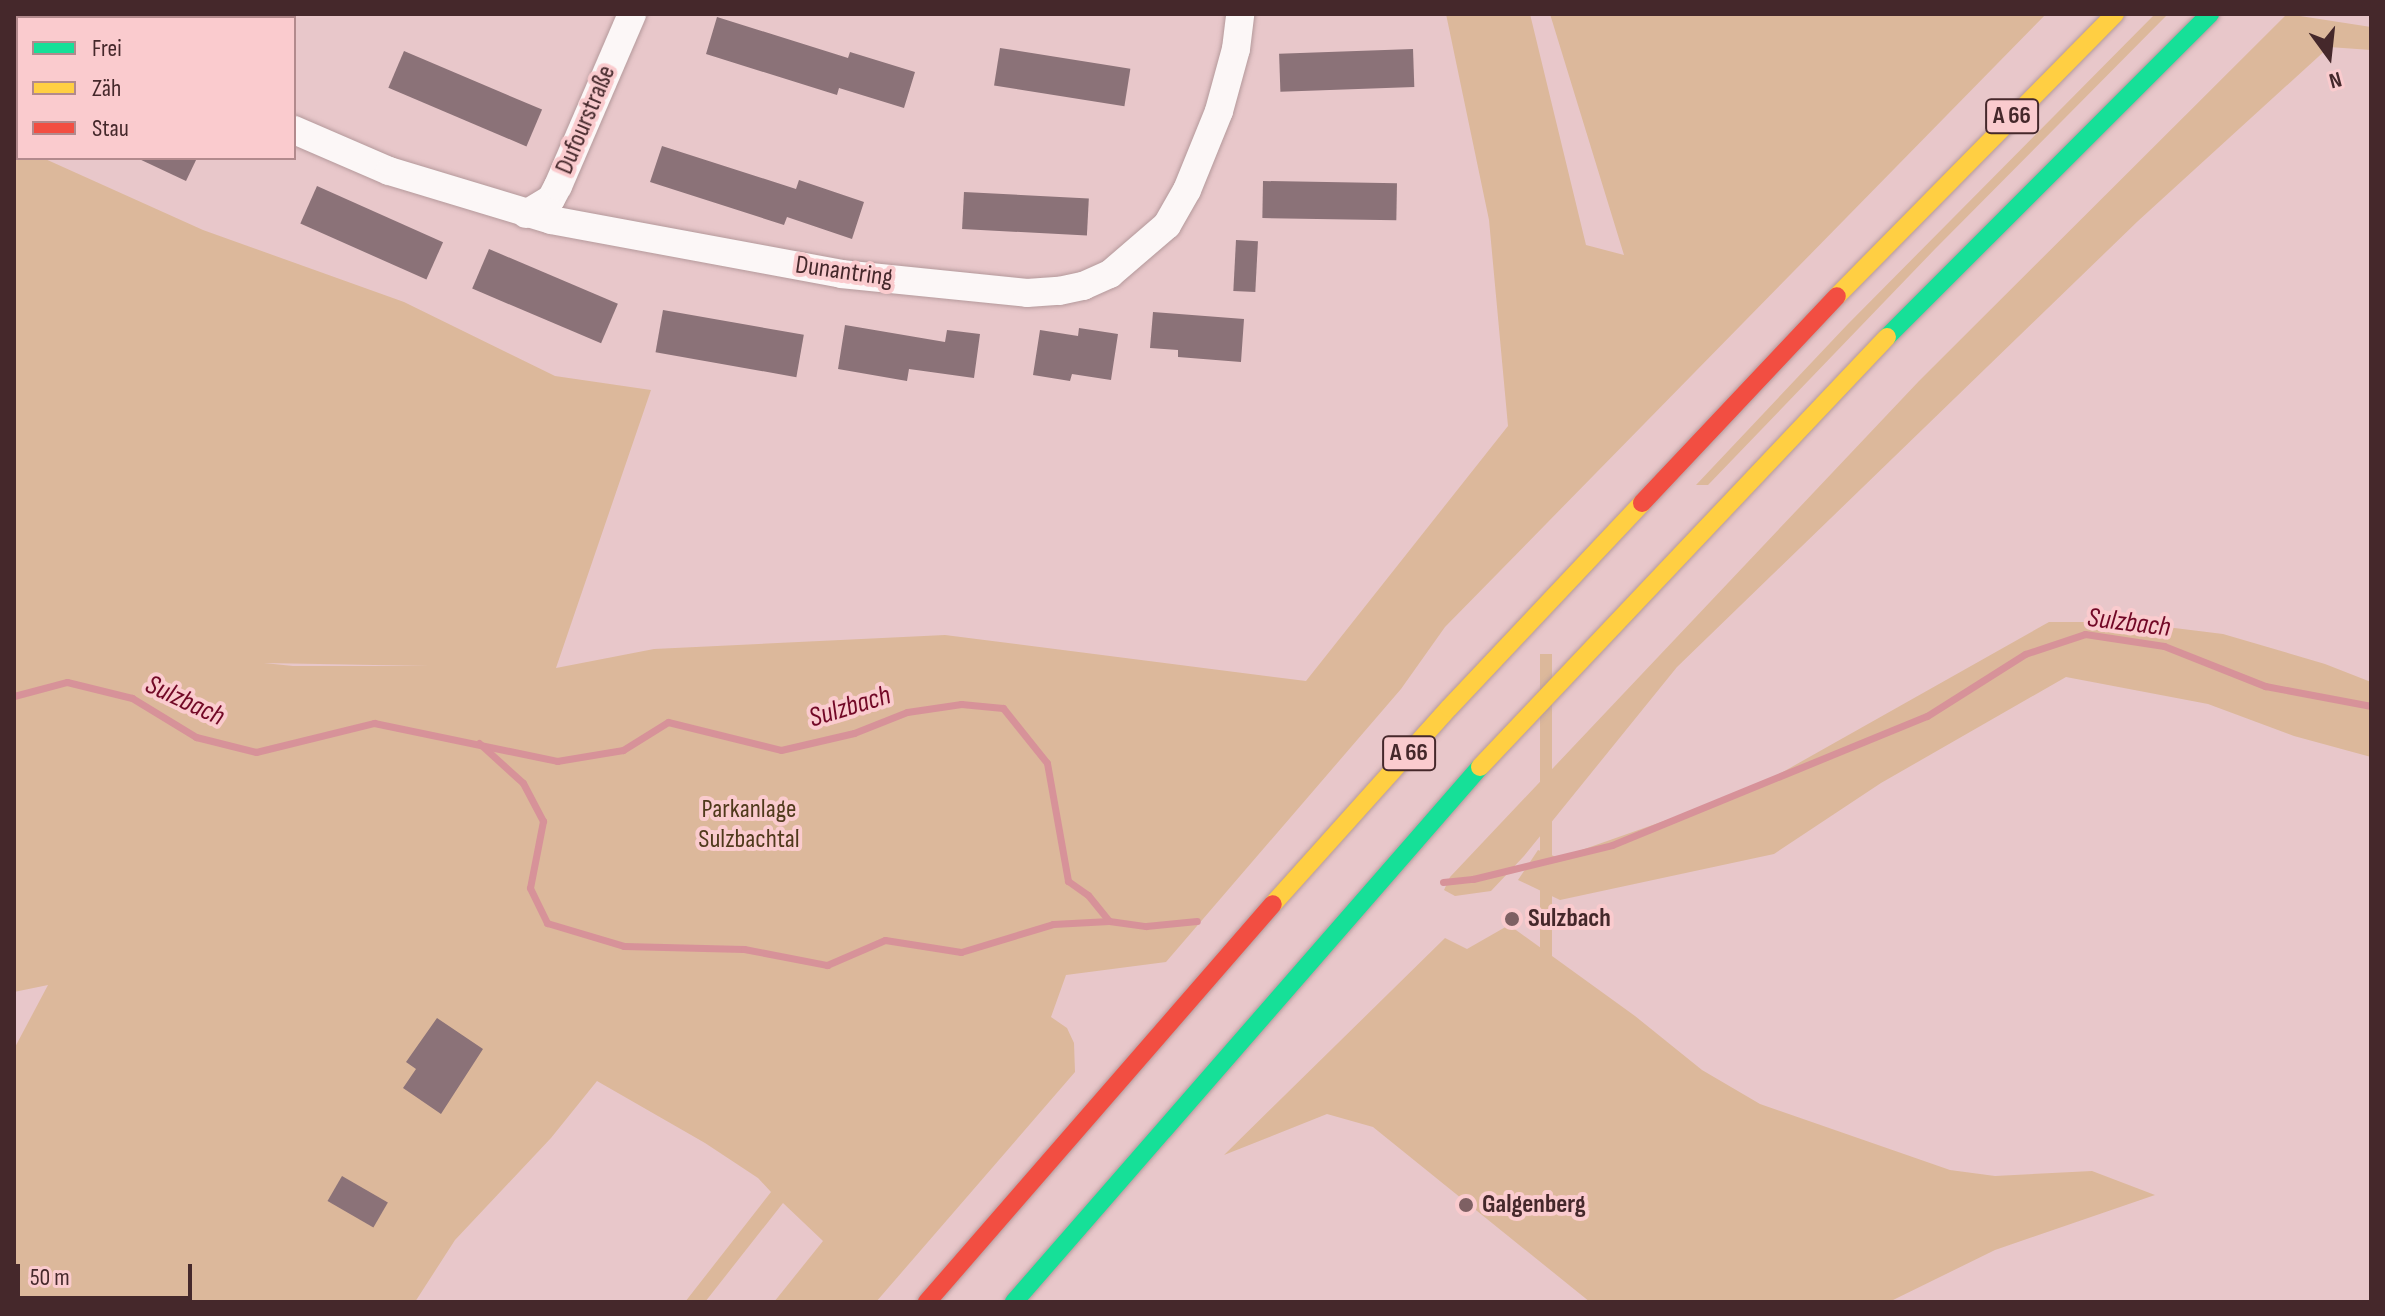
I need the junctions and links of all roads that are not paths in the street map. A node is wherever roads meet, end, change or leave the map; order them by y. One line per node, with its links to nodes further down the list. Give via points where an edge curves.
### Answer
1 (632, 14): 6 (street, Dufourstraße, via 558,186 551,199)
2 (1240, 14): 6 (street, Dunantring, via 1219,111 1167,225 1126,263 1083,286 1027,293 841,274)
3 (2115, 14): 7 (highway, A 66, via 1910,219 1449,708)
4 (2210, 14): 8 (highway, A 66, via 1960,260 1497,747)
5 (296, 131): 6 (street, Dunantring, via 389,171)
6 (526, 214)
7 (927, 1302)
8 (1014, 1302)

